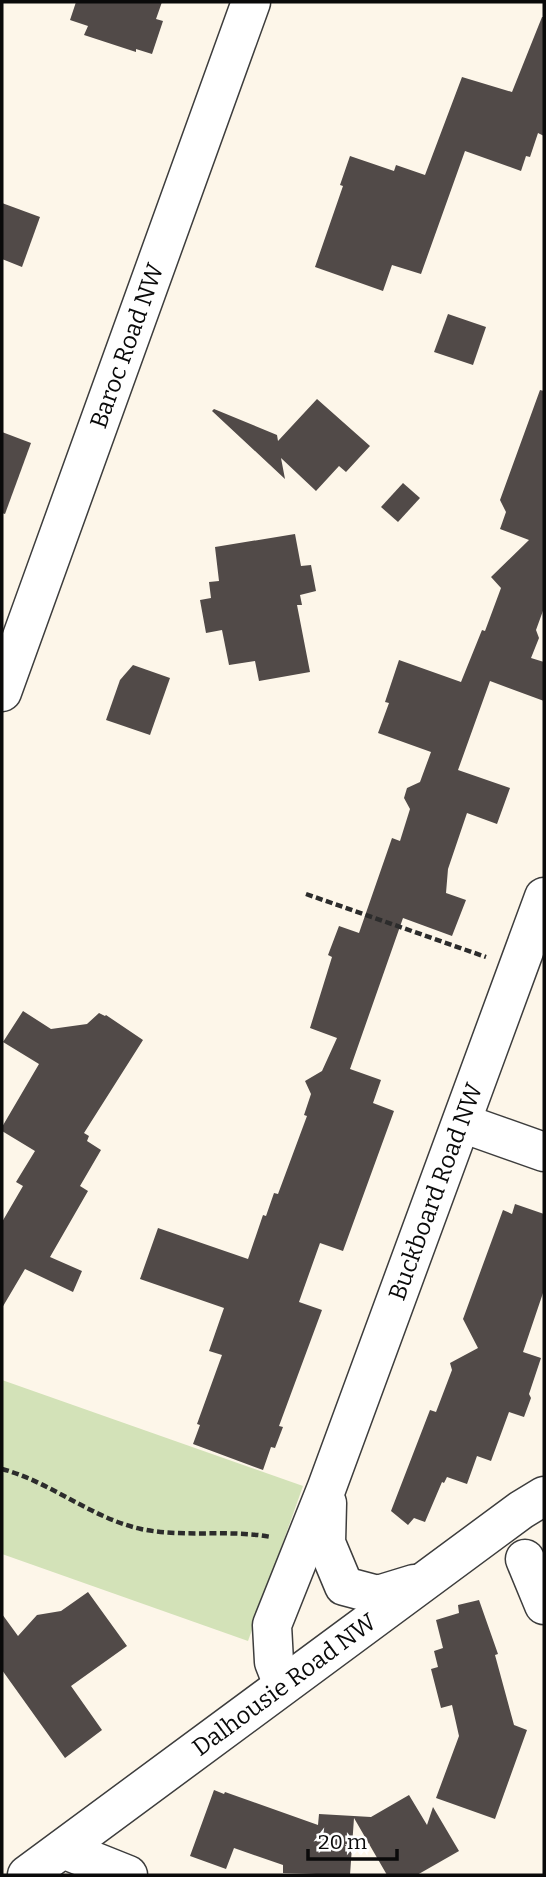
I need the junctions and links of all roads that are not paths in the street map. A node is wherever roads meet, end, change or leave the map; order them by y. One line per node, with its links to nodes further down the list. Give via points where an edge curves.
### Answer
1 (251, 2): 2 (street, Baroc Road NW)
2 (2, 692)
3 (544, 897): 4 (street, Buckboard Road NW)
4 (462, 1123): 5 (street); 6 (street, Buckboard Road NW)
5 (544, 1152)
6 (327, 1486): 9 (street, Buckboard Road NW, via 326,1543 344,1586 378,1595); 11 (street, Buckboard Road NW, via 272,1625 274,1662)
7 (544, 1496): 9 (street, Dalhousie Road NW)
8 (525, 1559): 10 (street)
9 (429, 1579): 11 (street, Dalhousie Road NW)
10 (544, 1605)
11 (283, 1685): 12 (street, Dalhousie Road NW)
12 (63, 1849): 13 (street, Dalhousie Road NW); 14 (street)
13 (27, 1875)
14 (128, 1875)

